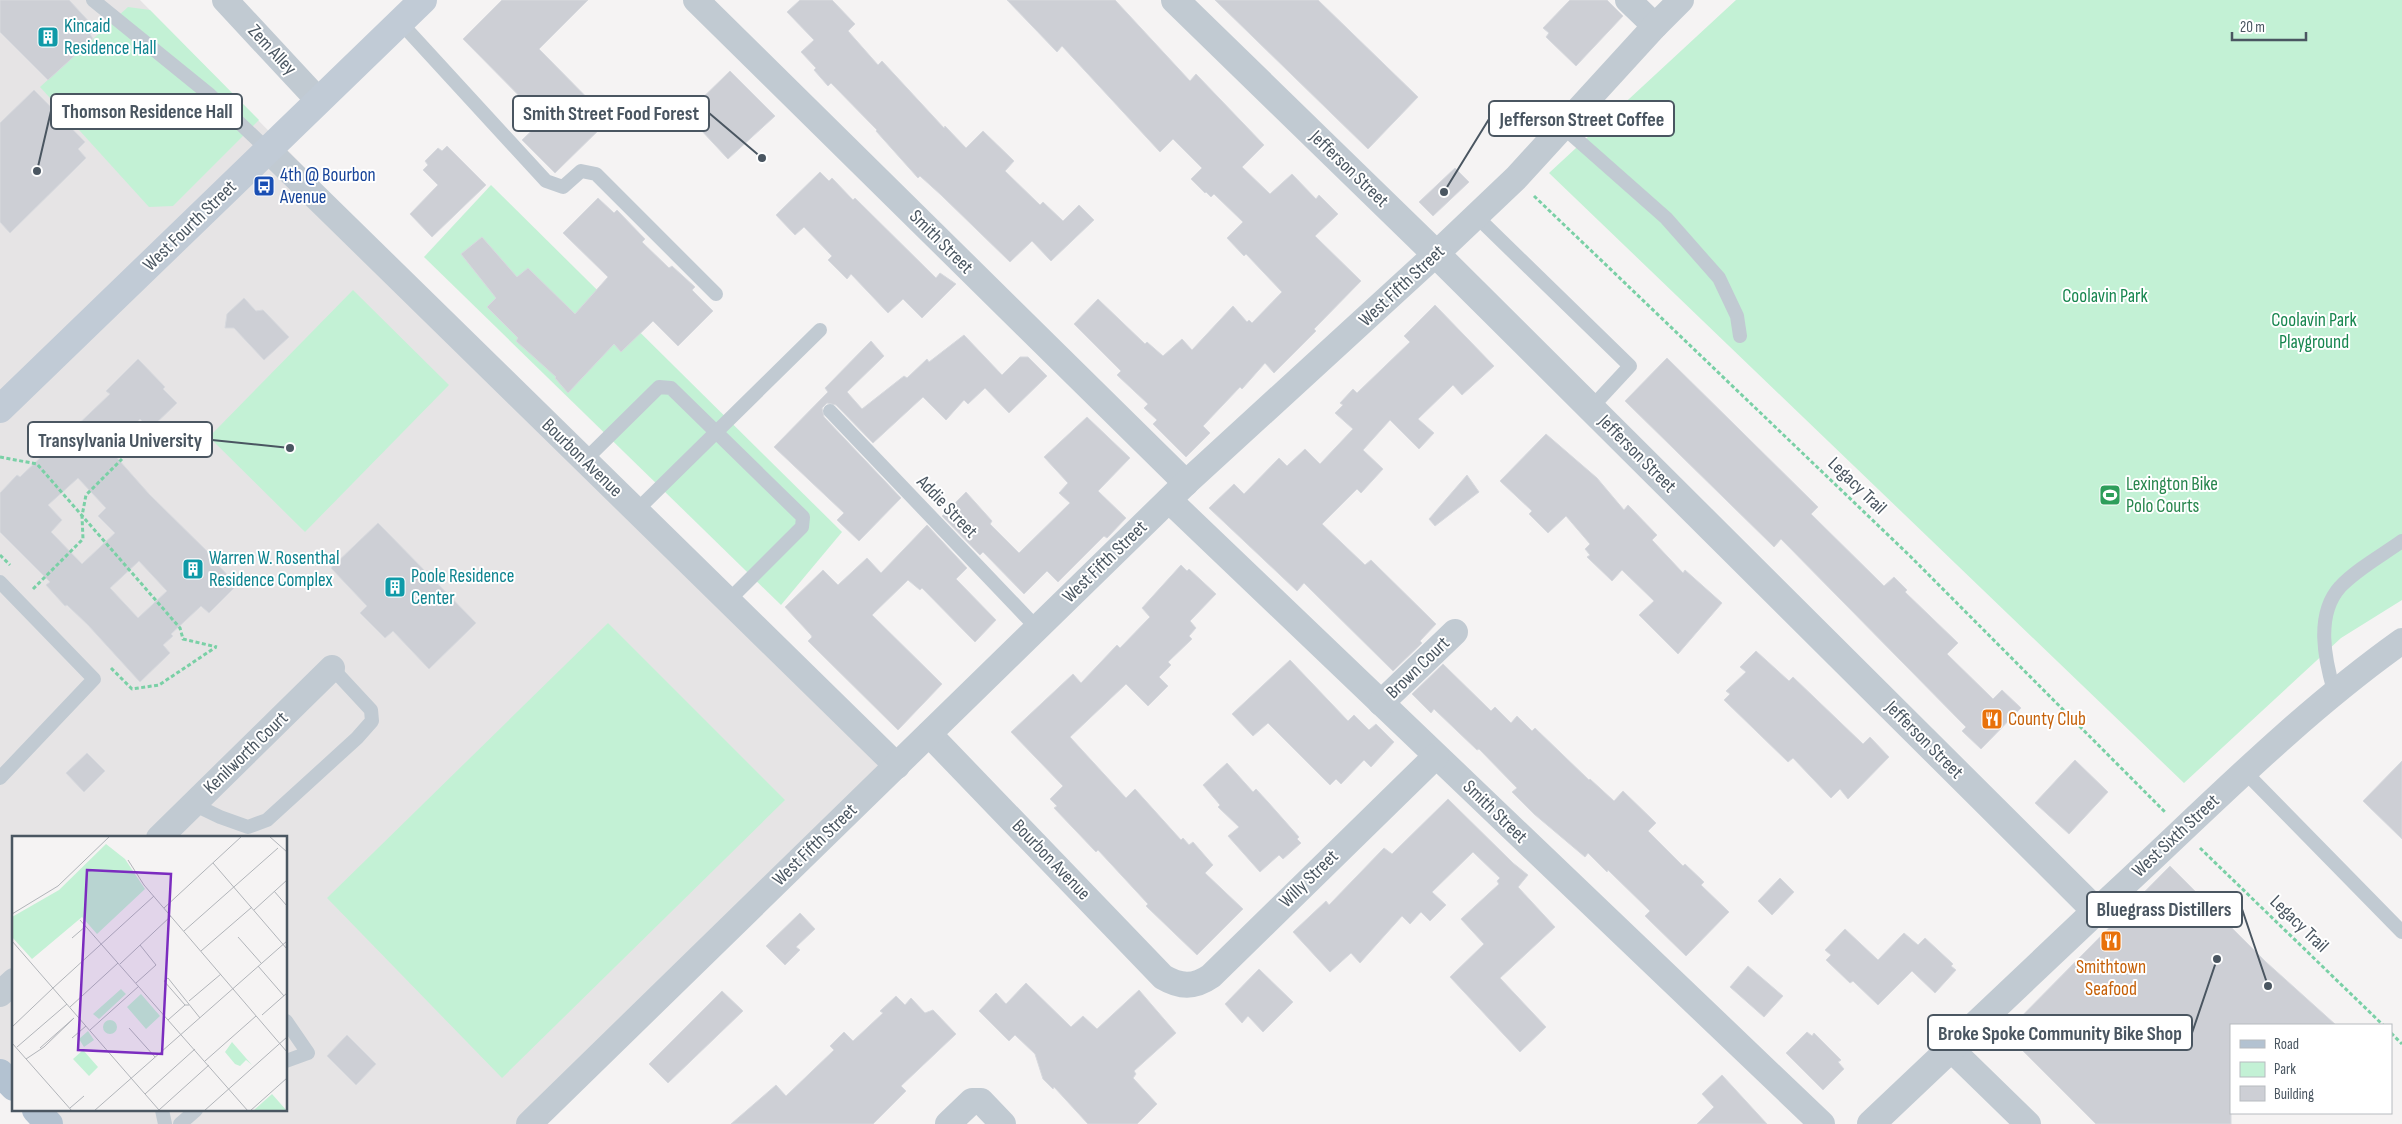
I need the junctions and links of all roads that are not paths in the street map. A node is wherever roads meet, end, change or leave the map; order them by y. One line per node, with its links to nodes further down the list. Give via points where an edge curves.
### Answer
1 (93, 0): 12 (lane, via 210,95)
2 (224, 0): 10 (street, Zem Alley)
3 (423, 0): 8 (main road, West Fourth Street)
4 (696, 0): 23 (street, Smith Street)
5 (1175, 0): 14 (street, Jefferson Street)
6 (1628, 0): 9 (street)
7 (1682, 0): 9 (street, West Fifth Street)
8 (400, 22): 10 (main road, West Fourth Street); 15 (lane, via 546,181 563,187 581,171 596,174)
9 (1655, 26): 11 (street, West Fifth Street)
10 (319, 101): 12 (main road, West Fourth Street)
11 (1563, 127): 13 (street, West Fifth Street); 17 (lane, via 1666,218 1719,278 1737,316)
12 (268, 150): 19 (main road, West Fourth Street); 22 (street, Bourbon Avenue)
13 (1476, 216): 14 (street, West Fifth Street); 18 (lane, via 1630,366)
14 (1436, 254): 18 (street, Jefferson Street); 23 (street, West Fifth Street)
15 (716, 294)
16 (820, 330): 21 (lane)
17 (1740, 336)
18 (1591, 408): 41 (street, Jefferson Street)
19 (0, 409)
20 (830, 411): 28 (lane, Addie Street)
21 (715, 432): 22 (lane, via 671,388 659,387); 24 (lane); 27 (lane, via 803,517 802,527)
22 (584, 460): 24 (street, Bourbon Avenue)
23 (1177, 492): 28 (street, West Fifth Street); 33 (street, Smith Street)
24 (636, 511): 27 (street, Bourbon Avenue)
25 (2402, 541): 32 (lane, via 2349,578 2338,589 2329,608 2324,633 2327,667)
26 (0, 582): 38 (lane, via 94,679)
27 (728, 601): 36 (street, Bourbon Avenue)
28 (1037, 628): 34 (street, West Fifth Street)
29 (1455, 632): 33 (street, Brown Court)
30 (2402, 641): 32 (street, West Sixth Street)
31 (332, 668): 39 (street, Kenilworth Court); 39 (lane, via 371,710 372,721 357,738 267,820 248,826)
32 (2334, 691): 37 (street, West Sixth Street)
33 (1382, 703): 35 (street, Smith Street)
34 (929, 734): 36 (street, West Fifth Street); 44 (street, Bourbon Avenue, via 1163,976)
35 (1436, 756): 44 (street, Willy Street, via 1210,976 1200,984); 58 (street, Smith Street)
36 (897, 766): 55 (street, West Fifth Street)
37 (2244, 771): 41 (street, West Sixth Street); 42 (lane)
38 (0, 778)
39 (193, 804): 40 (street, Kenilworth Court)
40 (161, 836)
41 (2096, 911): 47 (street, West Sixth Street)
42 (2402, 932)
43 (12, 983): 45 (street)
44 (1175, 984)
45 (0, 994)
46 (288, 1023): 48 (lane, via 308,1053)
47 (1951, 1048): 59 (street, West Sixth Street); 60 (street)
48 (288, 1060)
49 (0, 1073): 50 (main road)
50 (12, 1086)
51 (38, 1112): 53 (main road)
52 (194, 1112): 54 (lane)
53 (49, 1124)
54 (180, 1124)
55 (529, 1124)
56 (948, 1124): 57 (street, via 972,1101 981,1101)
57 (1003, 1124)
58 (1822, 1124)
59 (1871, 1124)
60 (2028, 1124)

